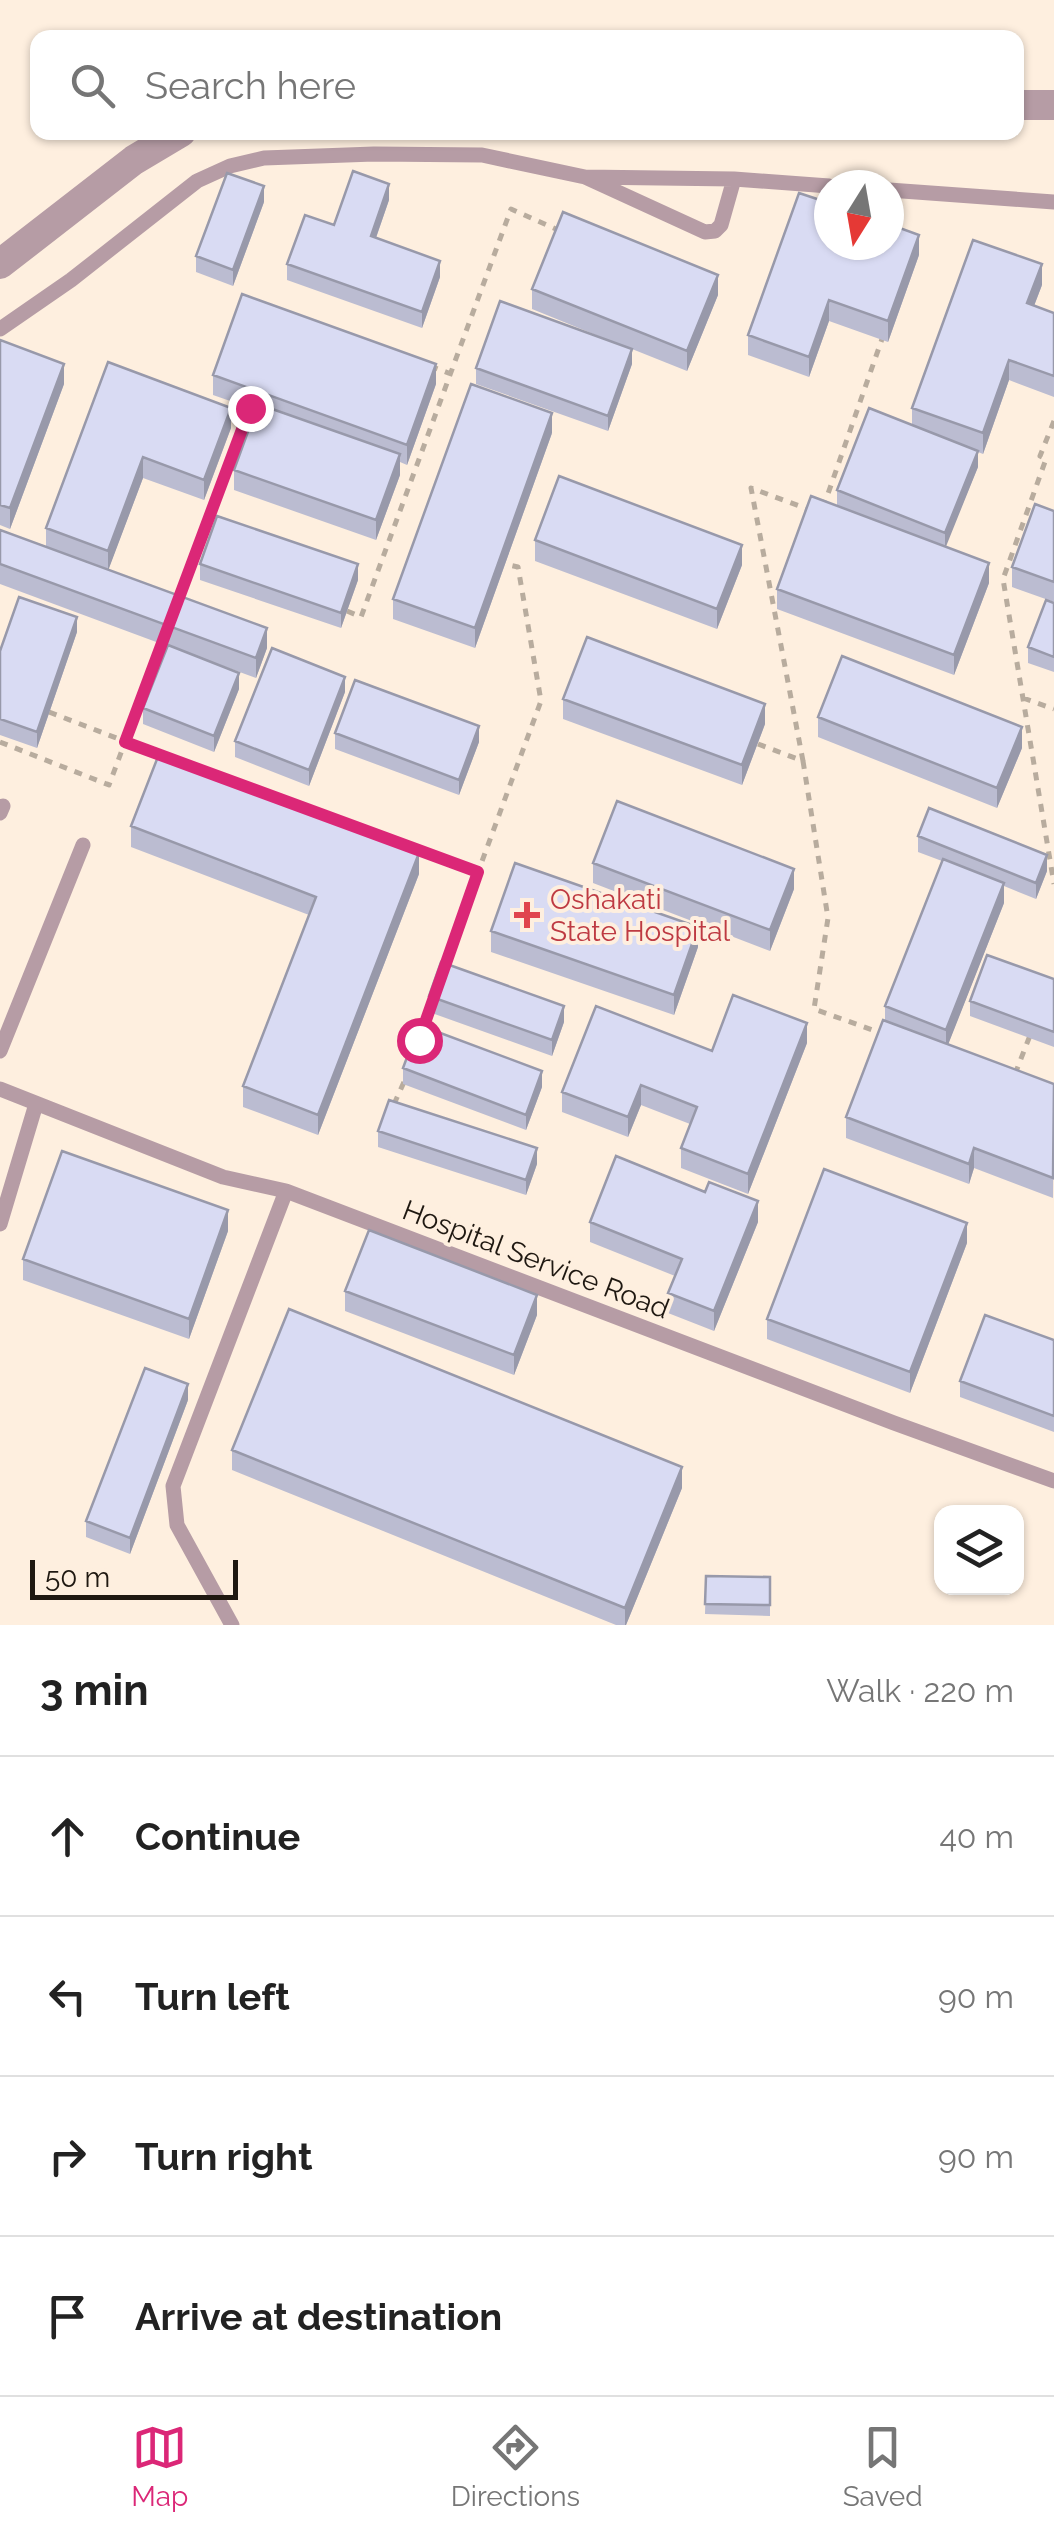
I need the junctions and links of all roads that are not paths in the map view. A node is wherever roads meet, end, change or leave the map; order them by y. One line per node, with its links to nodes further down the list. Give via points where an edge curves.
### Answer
1 (1024, 105): 2 (street)
2 (1054, 105)
3 (168, 140): 9 (street)
4 (585, 177): 5 (lane); 5 (lane, via 705,232 721,225); 10 (lane, via 482,156 264,158 230,166 197,182)
5 (734, 179): 6 (lane)
6 (814, 185)
7 (904, 191): 8 (lane)
8 (1054, 202)
9 (0, 264)
10 (0, 329)
11 (83, 845): 12 (lane)
12 (0, 1051)
13 (0, 1089): 14 (lane, Hospital Service Road)
14 (36, 1104): 15 (lane, Hospital Service Road, via 223,1177); 16 (lane)
15 (286, 1190): 17 (lane, Hospital Service Road); 18 (lane, via 172,1486 176,1525)
16 (0, 1224)
17 (1054, 1481)
18 (232, 1625)

